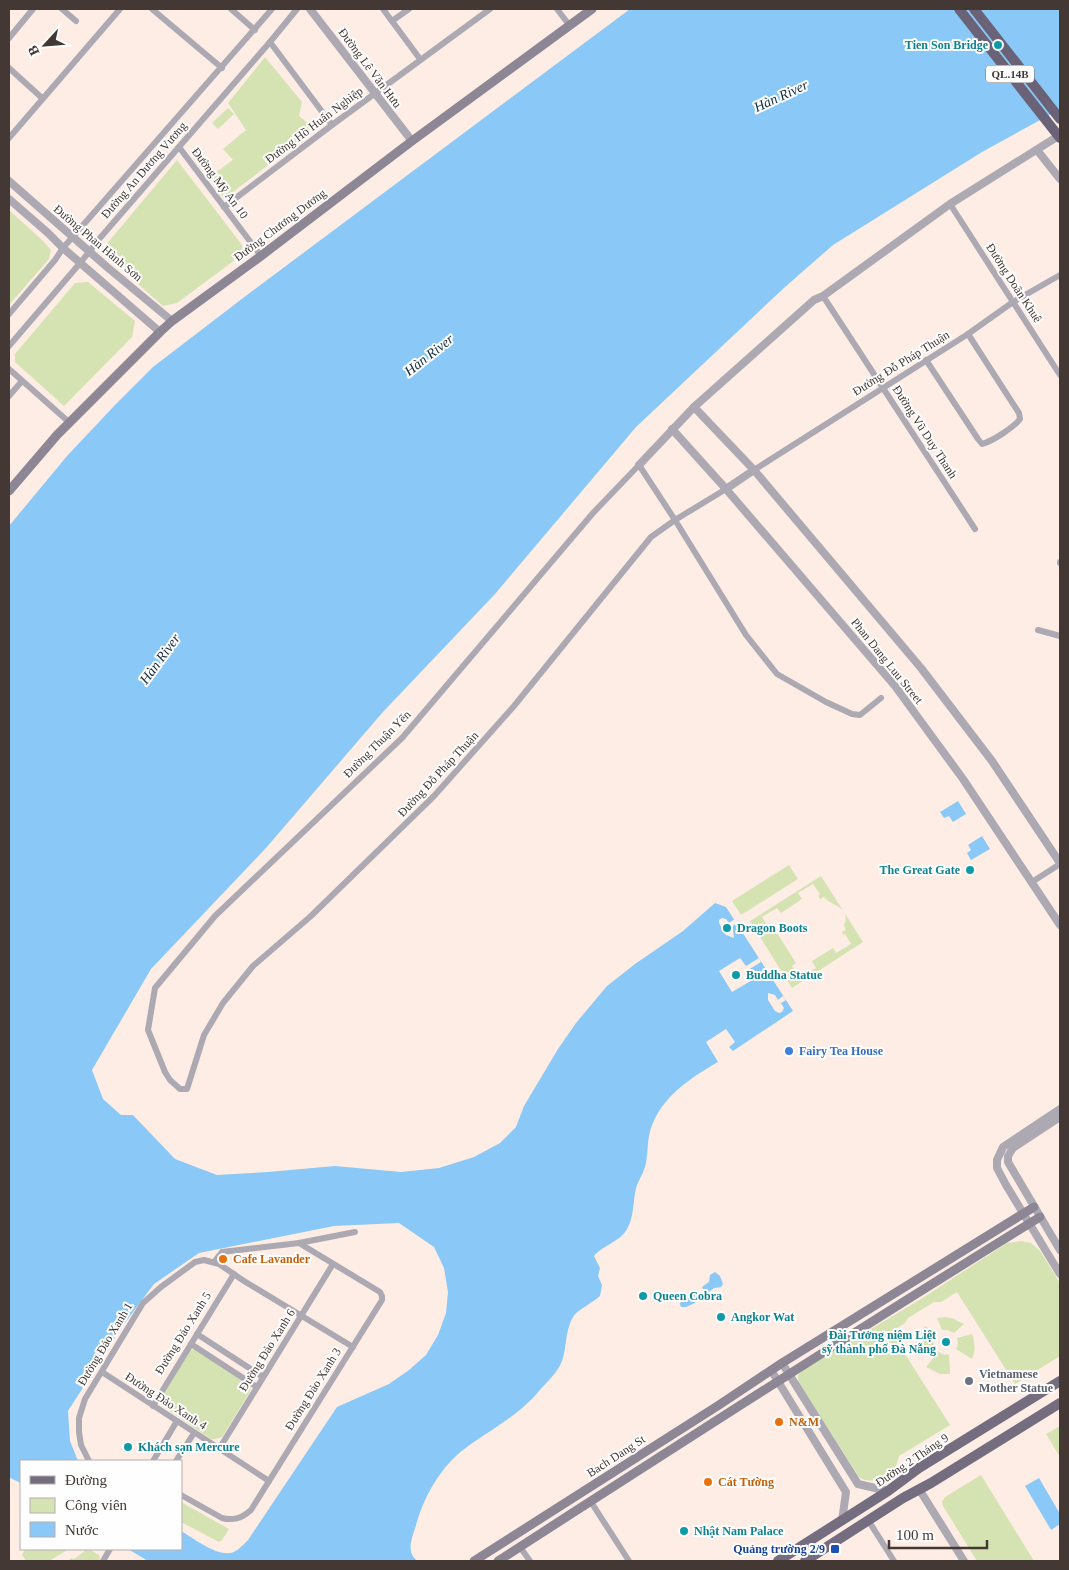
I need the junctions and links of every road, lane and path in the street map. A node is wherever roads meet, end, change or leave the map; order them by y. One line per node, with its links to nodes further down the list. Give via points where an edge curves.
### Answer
1 (34, 9): 21 (street)
2 (62, 9): 17 (street)
3 (109, 9): 16 (street)
4 (152, 9): 25 (street)
5 (230, 9): 20 (street)
6 (272, 9): 20 (street, Đường An Dương Vương)
7 (297, 9): 22 (street, Đường An Dương Vương)
8 (310, 9): 26 (street, Đường Lê Văn Hưu)
9 (383, 9): 18 (street)
10 (409, 9): 18 (street)
11 (490, 9): 23 (street, Đường Hồ Huấn Nghiệp)
12 (557, 9): 19 (street)
13 (592, 9): 19 (main road, Đường Chương Dương)
14 (959, 9): 30 (highway, QL.14B, bridge)
15 (974, 9): 28 (highway, QL.14B)
16 (117, 11): 27 (street)
17 (76, 21)
18 (392, 21): 23 (street)
19 (570, 26): 32 (main road, Đường Chương Dương)
20 (255, 30): 25 (street, Đường An Dương Vương)
21 (9, 38)
22 (270, 42): 29 (street); 33 (street, Đường An Dương Vương)
23 (420, 59): 26 (street, Đường Hồ Huấn Nghiệp)
24 (9, 68): 27 (street)
25 (222, 68): 40 (street, Đường An Dương Vương)
26 (376, 93): 29 (street, Đường Hồ Huấn Nghiệp); 32 (street, Đường Lê Văn Hưu)
27 (42, 98): 31 (street)
28 (1060, 119)
29 (332, 125): 39 (street, Đường Hồ Huấn Nghiệp)
30 (1060, 137): 34 (street)
31 (9, 138)
32 (412, 141): 43 (main road, Đường Chương Dương)
33 (179, 147): 39 (street, Đường Mỹ An 10); 42 (street, Đường An Dương Vương)
34 (1038, 150): 35 (street); 38 (street)
35 (1060, 179)
36 (9, 181): 40 (street, Đường Phan Hành Sơn)
37 (9, 198): 41 (street, Đường Phan Hành Sơn)
38 (950, 204): 46 (street); 47 (street, Đường Doãn Khuê)
39 (224, 207): 43 (street, Đường Mỹ An 10)
40 (73, 237): 41 (street, Đường An Dương Vương); 42 (street, Đường Phan Hành Sơn)
41 (64, 248): 44 (street, Đường Phan Hành Sơn); 48 (street, Đường An Dương Vương)
42 (90, 251): 44 (street, Đường An Dương Vương); 49 (street, Đường Phan Hành Sơn)
43 (261, 256): 49 (main road, Đường Chương Dương)
44 (81, 262): 50 (street, Đường Phan Hành Sơn); 52 (street, Đường An Dương Vương)
45 (1060, 276): 47 (street, Đường Đỗ Pháp Thuận)
46 (824, 296): 57 (street, Đường Vũ Duy Thanh); 59 (street, via 814,300)
47 (1013, 302): 51 (street, Đường Đỗ Pháp Thuận); 55 (street, Đường Doãn Khuê)
48 (9, 314)
49 (172, 321): 50 (main road, Đường Chương Dương)
50 (160, 332): 60 (main road, Đường Chương Dương)
51 (968, 334): 53 (street, Đường Đỗ Pháp Thuận); 53 (street, via 1019,413 1017,423 988,442 982,444 978,439)
52 (9, 346)
53 (926, 360): 57 (street, Đường Đỗ Pháp Thuận)
54 (9, 369): 56 (street)
55 (1060, 375)
56 (22, 381): 58 (street); 60 (street)
57 (883, 387): 63 (street, Đường Đỗ Pháp Thuận); 67 (street, Đường Vũ Duy Thanh)
58 (9, 396)
59 (694, 407): 61 (street); 63 (street, Phan Dang Luu Street)
60 (70, 423): 65 (main road, Đường Chương Dương)
61 (672, 429): 62 (street); 64 (street, Phan Dang Luu Street)
62 (639, 466): 66 (street); 74 (street, Đường Thuận Yến, via 593,513 402,738 215,916 155,988 148,1030 170,1080 180,1089)
63 (754, 470): 64 (street); 71 (street, Phan Dang Luu Street, via 921,668 992,761)
64 (726, 489): 66 (street, Đường Đỗ Pháp Thuận); 72 (street, Phan Dang Luu Street, via 896,686)
65 (9, 491)
66 (675, 520): 70 (street, via 746,635 777,674 852,714 860,715); 74 (street, Đường Đỗ Pháp Thuận, via 651,537 514,706 434,796 311,916 253,966 223,1003 204,1035)
67 (975, 529)
68 (1038, 630): 69 (street)
69 (1060, 636)
70 (880, 698)
71 (1060, 863): 72 (street)
72 (1032, 882): 73 (street, Phan Dang Luu Street)
73 (1060, 925)
74 (187, 1089)
75 (1060, 1109): 78 (street, via 1003,1147 997,1160 997,1168)
76 (1060, 1117): 77 (street, via 1013,1148 1008,1156 1010,1166)
77 (1034, 1207): 78 (main road, Bach Dang St); 79 (street)
78 (1023, 1213): 80 (street); 84 (main road, Bach Dang St)
79 (1040, 1217): 80 (main road, Bach Dang St); 83 (street)
80 (1029, 1224): 87 (main road, Bach Dang St); 89 (street)
81 (355, 1232): 82 (street)
82 (299, 1243): 85 (street, via 222,1252); 86 (street, Đường Đảo Xanh 3)
83 (1060, 1250)
84 (956, 1254): 87 (main road); 90 (main road, Bach Dang St)
85 (214, 1262): 88 (street); 98 (street, Đường Đảo Xanh 1, via 195,1262 148,1298)
86 (333, 1264): 91 (street, Đường Đảo Xanh 6); 95 (street, Đường Đảo Xanh 3, via 382,1296)
87 (964, 1266): 92 (main road, Bach Dang St)
88 (234, 1274): 91 (street); 93 (street, Đường Đảo Xanh 5)
89 (1060, 1274)
90 (861, 1315): 92 (main road); 96 (main road, Bach Dang St)
91 (301, 1316): 95 (street); 100 (street, Đường Đảo Xanh 6)
92 (868, 1326): 99 (main road, Bach Dang St)
93 (197, 1334): 94 (street, Đường Đảo Xanh 5); 100 (street)
94 (191, 1344): 103 (street); 106 (street, Đường Đảo Xanh 5)
95 (353, 1347): 119 (street, Đường Đảo Xanh 3)
96 (782, 1363): 97 (main road, Bach Dang St); 99 (street)
97 (771, 1370): 101 (street); 105 (main road, Bach Dang St)
98 (102, 1372): 106 (street, Đường Đảo Xanh 4); 115 (street, Đường Đảo Xanh 1, via 82,1405 79,1418 80,1439)
99 (789, 1374): 101 (main road, Bach Dang St); 108 (street)
100 (263, 1377): 103 (street, Đường Đảo Xanh 6)
101 (778, 1381): 107 (main road, Bach Dang St); 110 (street)
102 (1060, 1381): 118 (main road, Đường 2 Tháng 9)
103 (257, 1387): 113 (street, Đường Đảo Xanh 6)
104 (1060, 1403): 120 (main road)
105 (719, 1405): 107 (main road); 112 (main road, Bach Dang St)
106 (152, 1406): 109 (street, Đường Đảo Xanh 4)
107 (726, 1416): 114 (main road, Bach Dang St)
108 (816, 1418): 110 (street); 121 (street, via 858,1484)
109 (177, 1422): 111 (street, Đường Đảo Xanh 4); 116 (street)
110 (806, 1426): 125 (street, via 846,1492)
111 (194, 1433): 113 (street, Đường Đảo Xanh 4); 117 (street)
112 (655, 1446): 114 (main road); 122 (main road, Bach Dang St)
113 (219, 1449): 119 (street, Đường Đảo Xanh 4)
114 (662, 1456): 124 (main road, Bach Dang St)
115 (88, 1460)
116 (154, 1460)
117 (177, 1460)
118 (910, 1475): 120 (main road); 121 (main road, Đường 2 Tháng 9)
119 (269, 1481): 123 (street, Đường Đảo Xanh 3, via 251,1510 230,1520)
120 (919, 1489): 126 (main road); 130 (street)
121 (888, 1491): 125 (main road, Đường 2 Tháng 9)
122 (581, 1493): 124 (main road); 127 (main road, Bach Dang St)
123 (182, 1496)
124 (592, 1502): 128 (main road, Bach Dang St); 135 (street)
125 (842, 1520): 136 (main road, Đường 2 Tháng 9)
126 (868, 1520): 137 (main road); 138 (street)
127 (513, 1536): 128 (main road); 132 (main road, Bach Dang St)
128 (520, 1547): 133 (main road, Bach Dang St); 134 (street)
129 (109, 1550): 131 (street)
130 (961, 1560)
131 (103, 1561)
132 (474, 1561)
133 (498, 1561)
134 (530, 1561)
135 (629, 1561)
136 (778, 1561)
137 (805, 1561)
138 (894, 1561)

